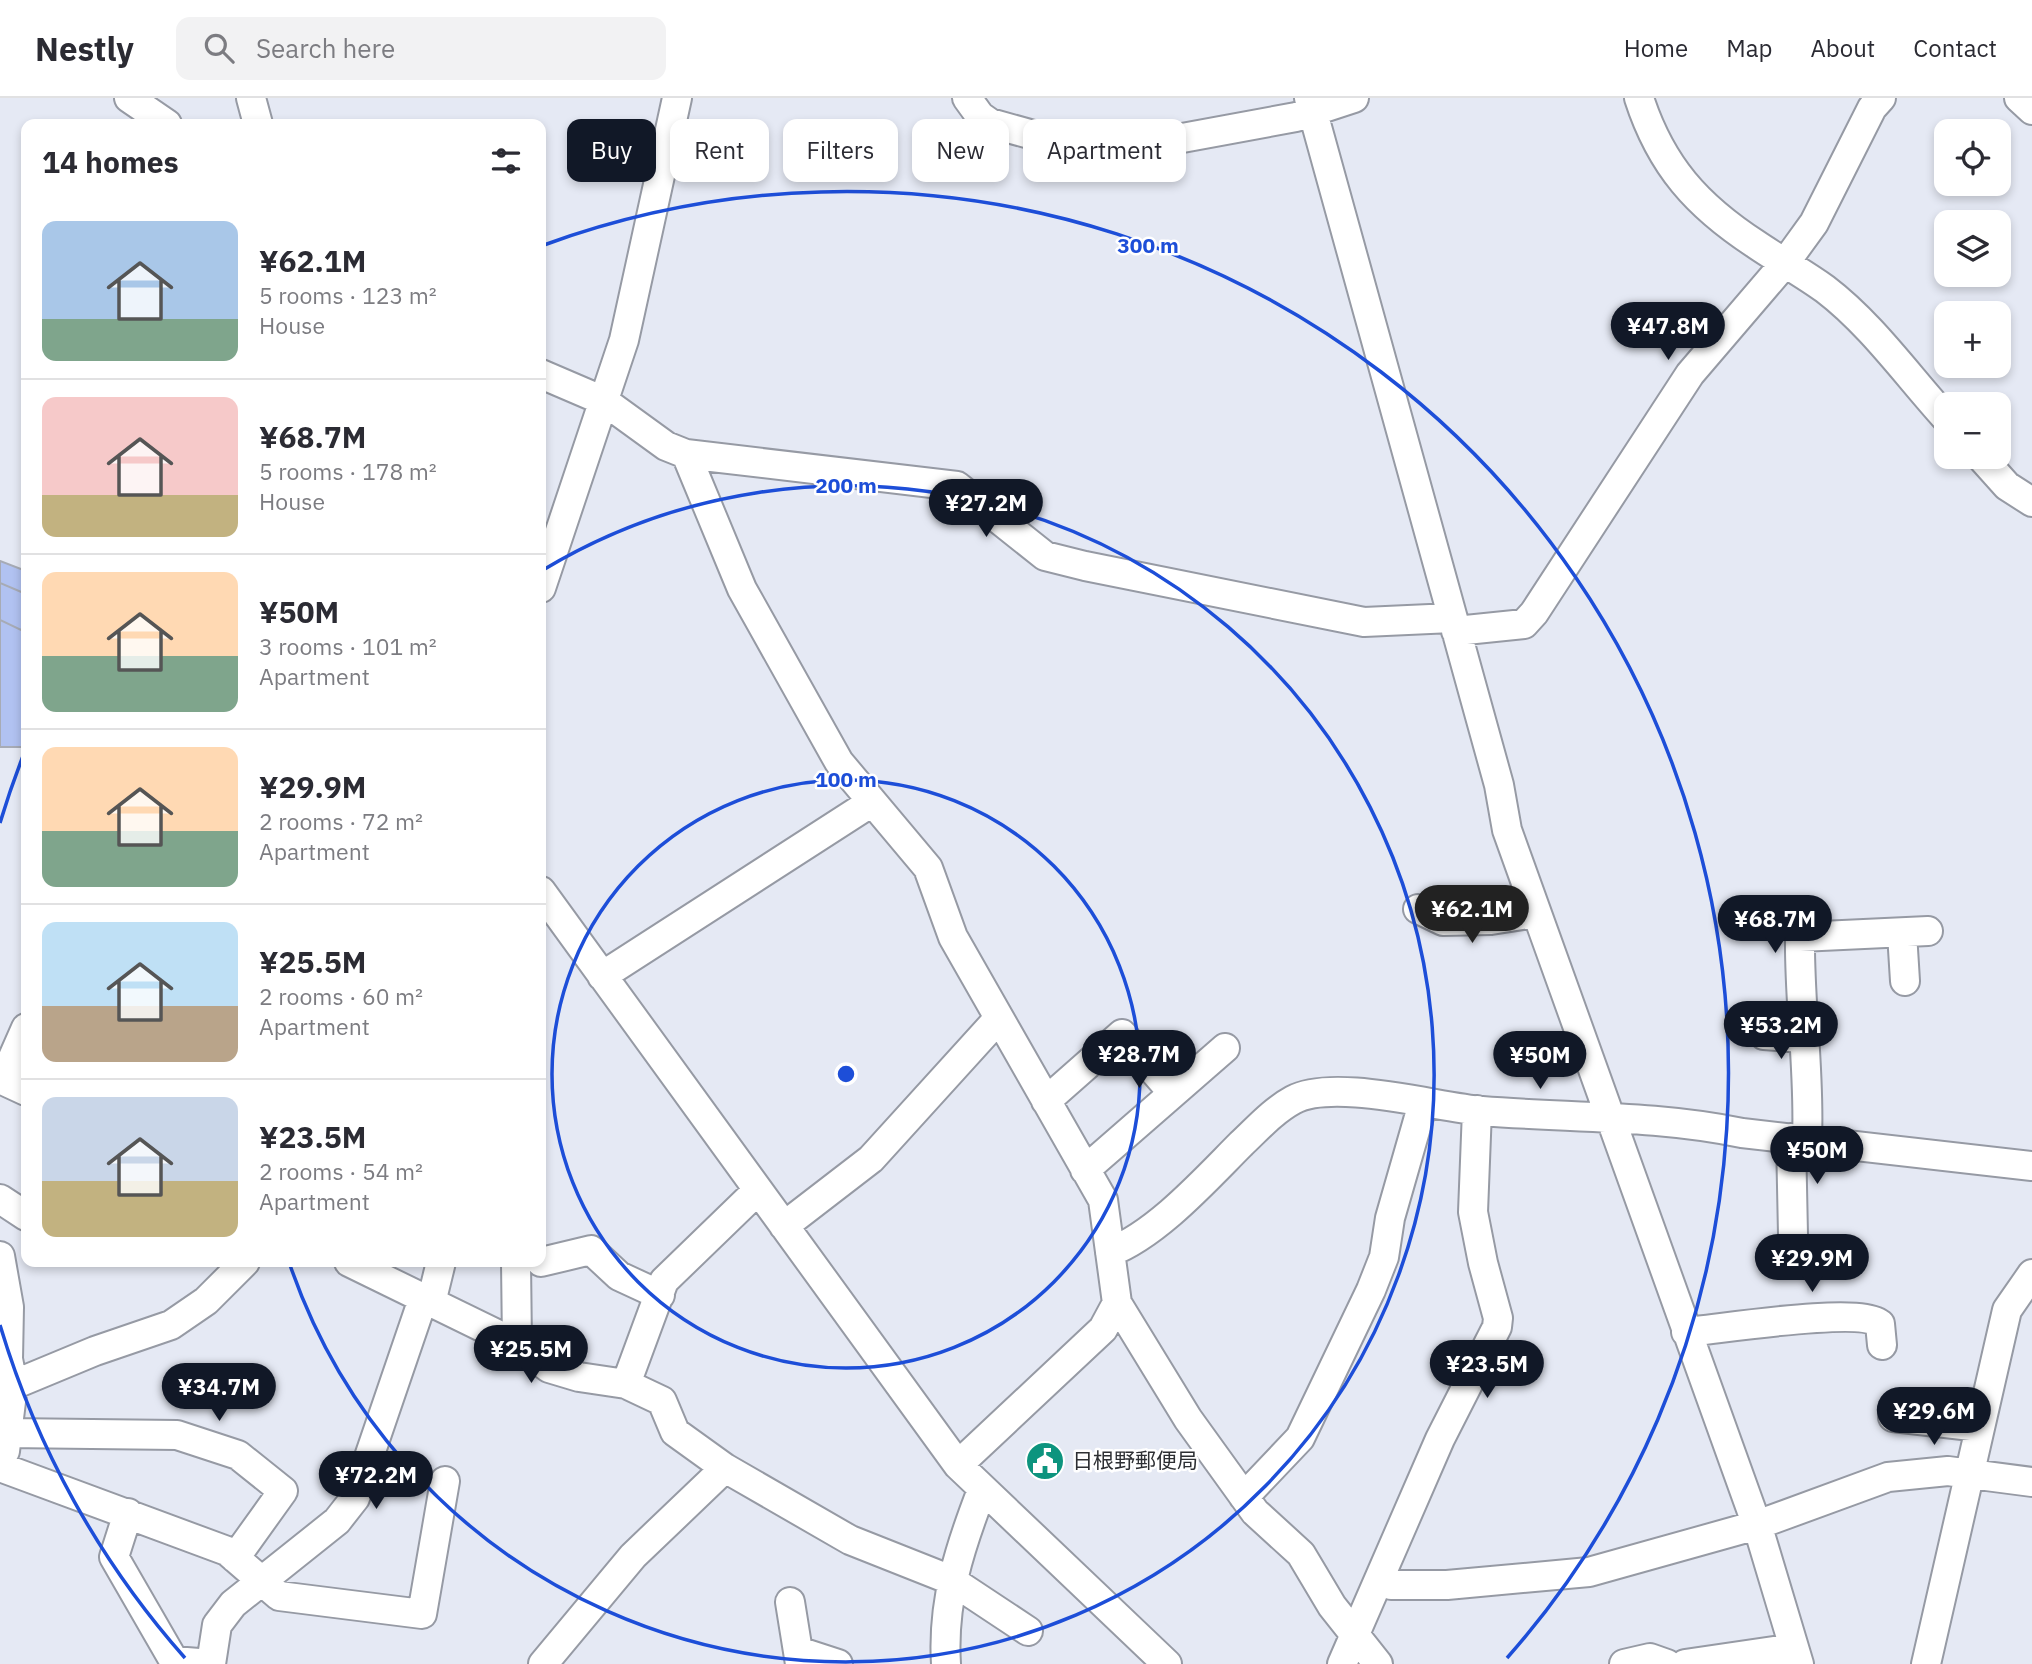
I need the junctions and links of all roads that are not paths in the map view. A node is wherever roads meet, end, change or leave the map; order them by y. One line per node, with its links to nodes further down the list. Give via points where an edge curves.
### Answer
1 (129, 98): 11 (street)
2 (251, 98): 12 (street)
3 (677, 98): 15 (street, via 624,340)
4 (967, 98): 9 (street, via 990,123 1044,138 1079,157)
5 (1354, 98): 9 (street)
6 (1639, 98): 13 (street, via 1660,151 1678,177 1705,207)
7 (1881, 98): 13 (street, via 1814,223)
8 (2019, 98): 10 (street)
9 (1311, 105): 21 (street)
10 (2032, 110)
11 (160, 119)
12 (257, 119)
13 (1785, 264): 16 (street, via 1856,317); 21 (street, via 1690,374 1524,624)
14 (546, 376): 15 (street)
15 (604, 401): 17 (street, via 666,446); 20 (street)
16 (1934, 405)
17 (686, 454): 21 (street, via 957,486 1045,556 1364,622); 22 (street, via 742,589 839,762)
18 (1992, 469): 19 (street)
19 (2032, 502)
20 (546, 573)
21 (1454, 624): 25 (street, via 1507,830)
22 (872, 802): 26 (street); 28 (street, via 928,868 953,937)
23 (546, 898): 26 (street)
24 (1418, 909): 25 (street, via 1443,920 1491,920)
25 (1535, 913): 38 (street)
26 (603, 976): 42 (street)
27 (1905, 981): 30 (street, via 1915,932 1800,937)
28 (999, 1018): 35 (street); 45 (street, via 871,1159)
29 (1764, 1035): 30 (street)
30 (1802, 1038): 39 (street, via 1808,1100)
31 (21, 1045): 33 (street)
32 (1225, 1048): 34 (street)
33 (10, 1083)
34 (1173, 1094): 35 (street, via 1122,1034); 41 (street)
35 (1046, 1101): 41 (street)
36 (1423, 1103): 37 (street); 47 (street, via 1353,1093 1296,1098 1273,1112 1156,1223); 73 (street, via 1390,1218 1384,1257 1371,1290 1300,1438)
37 (1477, 1110): 38 (street); 78 (street, via 1473,1212 1497,1327 1440,1439)
38 (1608, 1118): 39 (street, via 1700,1124); 58 (street)
39 (1799, 1139): 40 (street); 46 (street)
40 (2032, 1166)
41 (1086, 1170): 47 (street, via 1103,1200)
42 (758, 1189): 45 (street); 55 (street, via 664,1281)
43 (0, 1199): 44 (street)
44 (21, 1213)
45 (784, 1226): 66 (street)
46 (1793, 1235)
47 (1110, 1252): 57 (street)
48 (0, 1256): 62 (street, via 9,1307 8,1359)
49 (546, 1259): 55 (street, via 591,1250 619,1276)
50 (240, 1267): 62 (street, via 206,1301 171,1325)
51 (359, 1267): 56 (street)
52 (439, 1267): 56 (street)
53 (527, 1267): 59 (street)
54 (2032, 1274): 64 (street, via 2007,1310)
55 (660, 1295): 61 (street)
56 (427, 1301): 59 (street); 79 (street, via 355,1498 337,1521)
57 (1117, 1303): 66 (street, via 1102,1329); 73 (street, via 1188,1419)
58 (1686, 1332): 60 (street, via 1822,1317 1869,1317 1880,1324); 75 (street)
59 (517, 1344): 61 (street, via 550,1368)
60 (1882, 1345)
61 (626, 1384): 67 (street, via 662,1401 675,1432)
62 (13, 1385): 65 (street)
63 (1893, 1418): 64 (street)
64 (1980, 1427): 69 (street)
65 (7, 1433): 68 (street); 76 (street, via 177,1435 238,1455 283,1491)
66 (958, 1465): 72 (street)
67 (725, 1468): 77 (street, via 850,1540); 86 (street, via 633,1556)
68 (1, 1472): 74 (street)
69 (1970, 1473): 71 (street); 75 (street, via 1888,1477); 95 (street)
70 (445, 1481): 79 (street, via 422,1614 279,1596)
71 (2032, 1482)
72 (982, 1490): 77 (street); 89 (street)
73 (1244, 1497): 82 (street, via 1301,1555)
74 (128, 1513): 76 (street); 85 (street, via 114,1558 174,1661)
75 (1757, 1525): 78 (street, via 1589,1572 1447,1586); 83 (street)
76 (235, 1558): 79 (street)
77 (951, 1580): 81 (street); 88 (street)
78 (1380, 1580): 82 (street)
79 (263, 1583): 85 (street, via 233,1604 217,1625)
80 (790, 1602): 84 (street)
81 (1028, 1631)
82 (1356, 1636): 90 (street); 91 (street)
83 (1797, 1656): 94 (street)
84 (799, 1657): 87 (street)
85 (211, 1664)
86 (543, 1664)
87 (838, 1664)
88 (946, 1664)
89 (1167, 1664)
90 (1342, 1664)
91 (1378, 1664)
92 (1624, 1664): 93 (street, via 1650,1658)
93 (1667, 1664)
94 (1685, 1664)
95 (1926, 1664)

